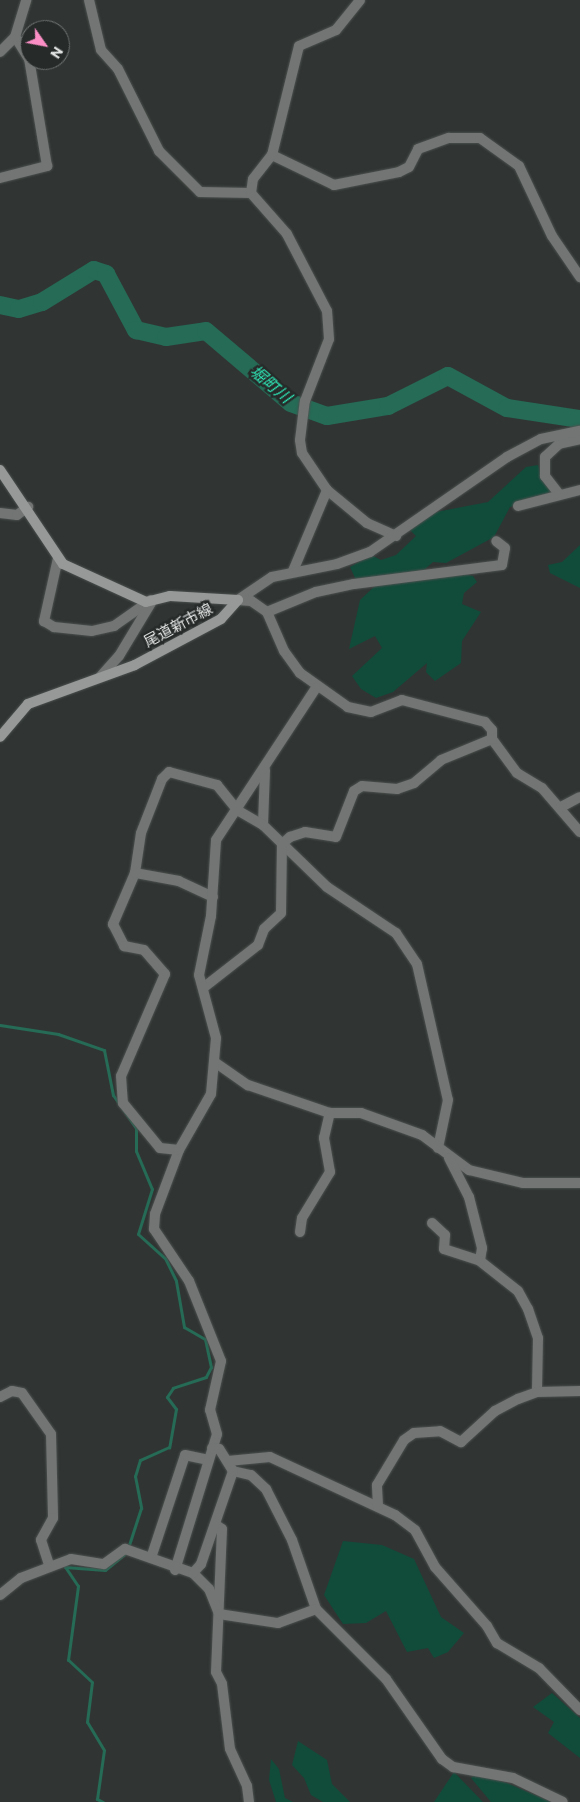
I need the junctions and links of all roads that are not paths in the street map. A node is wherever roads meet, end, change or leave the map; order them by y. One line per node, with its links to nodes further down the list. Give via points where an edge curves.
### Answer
1 (26, 0): 4 (street)
2 (89, 0): 8 (street, via 101,50 118,69 159,151 200,192)
3 (360, 0): 6 (street, via 336,30 299,46)
4 (15, 37): 5 (street); 7 (street, via 29,60 47,166)
5 (0, 52)
6 (272, 155): 8 (street, via 253,179); 9 (street, via 334,185 399,172 409,167 418,150 449,138 480,138 519,166 552,236)
7 (0, 178)
8 (251, 193): 13 (street, via 287,234 327,311 328,339 305,401 300,440 302,453)
9 (580, 277)
10 (580, 431): 19 (street, via 541,439 507,457)
11 (580, 439): 15 (street, via 559,444 545,457 545,476)
12 (0, 470): 17 (main road)
13 (327, 490): 19 (street, via 367,523); 22 (street)
14 (580, 490): 15 (street)
15 (559, 494): 16 (street)
16 (518, 506)
17 (28, 507): 18 (street, via 17,515); 21 (main road)
18 (0, 513)
19 (396, 536): 22 (street, via 355,559)
20 (496, 541): 25 (street, via 505,548 502,565 354,584 316,592)
21 (58, 558): 23 (main road, 尾道新市線, via 128,596); 23 (street, via 44,621 54,627 92,631 114,626)
22 (293, 571): 24 (street, via 259,582)
23 (151, 600): 24 (main road, 尾道新市線, via 170,596); 26 (street, via 151,608)
24 (238, 600): 25 (street, via 251,601); 26 (main road, 尾道新市線, via 221,619 135,665)
25 (267, 612): 27 (street, via 284,652)
26 (100, 677): 28 (main road, 尾道新市線, via 28,704)
27 (316, 688): 29 (street, via 360,711 370,712 402,700 485,722 492,730); 30 (street)
28 (0, 734)
29 (492, 739): 32 (street, via 517,773); 36 (street, via 442,760 414,783 397,789 362,786 354,791 336,837 305,832)
30 (265, 770): 33 (street); 34 (street)
31 (580, 797): 32 (street)
32 (561, 807): 35 (street)
33 (237, 810): 34 (street); 37 (street, via 217,785 169,772 162,779 141,833); 38 (street, via 216,840)
34 (263, 825): 36 (street)
35 (580, 832)
36 (282, 844): 39 (street, via 281,913 264,929 258,945); 42 (street, via 327,887 396,933 417,964 448,1100)
37 (135, 873): 38 (street, via 179,881); 43 (street, via 113,924 124,946 144,950 165,974 121,1076 123,1103 160,1148)
38 (213, 897): 39 (street, via 200,962)
39 (203, 988): 40 (street, via 216,1038)
40 (216, 1063): 41 (street, via 248,1085); 43 (street, via 211,1094)
41 (330, 1113): 42 (street, via 361,1113 422,1135); 47 (street, via 324,1138 330,1172 302,1218)
42 (438, 1148): 44 (street)
43 (179, 1150): 52 (street, via 162,1192 154,1229 189,1281 202,1321 218,1348 220,1378 210,1410 217,1434)
44 (447, 1155): 45 (street, via 469,1170 523,1183); 48 (street, via 469,1197 482,1248)
45 (580, 1183)
46 (432, 1223): 48 (street, via 445,1235 444,1249)
47 (300, 1232)
48 (480, 1261): 50 (street, via 518,1291 528,1309 538,1338)
49 (580, 1391): 50 (street)
50 (537, 1392): 55 (street, via 495,1411 461,1442 440,1431 414,1433 404,1440 377,1485)
51 (0, 1397): 58 (street, via 12,1391 22,1393 52,1434 53,1518 41,1540)
52 (212, 1448): 53 (street); 54 (street, via 219,1449)
53 (208, 1460): 57 (street, via 185,1455); 59 (street)
54 (230, 1466): 55 (street, via 270,1458); 56 (street); 62 (street, via 251,1475 266,1489 292,1540)
55 (378, 1506): 64 (street, via 414,1530 435,1567 487,1626 496,1643 539,1668)
56 (216, 1525): 60 (street); 63 (street, via 222,1528)
57 (151, 1558): 58 (street, via 130,1550 104,1564 71,1559); 59 (street)
58 (50, 1567): 61 (street, via 21,1578)
59 (175, 1570): 60 (street)
60 (193, 1573): 63 (street, via 209,1589)
61 (0, 1595)
62 (316, 1609): 63 (street, via 278,1623); 66 (street, via 386,1679 442,1759 453,1767 513,1778)
63 (218, 1614): 65 (street, via 216,1672 222,1684 230,1750 248,1786)
64 (580, 1710)
65 (249, 1802)
66 (563, 1802)

